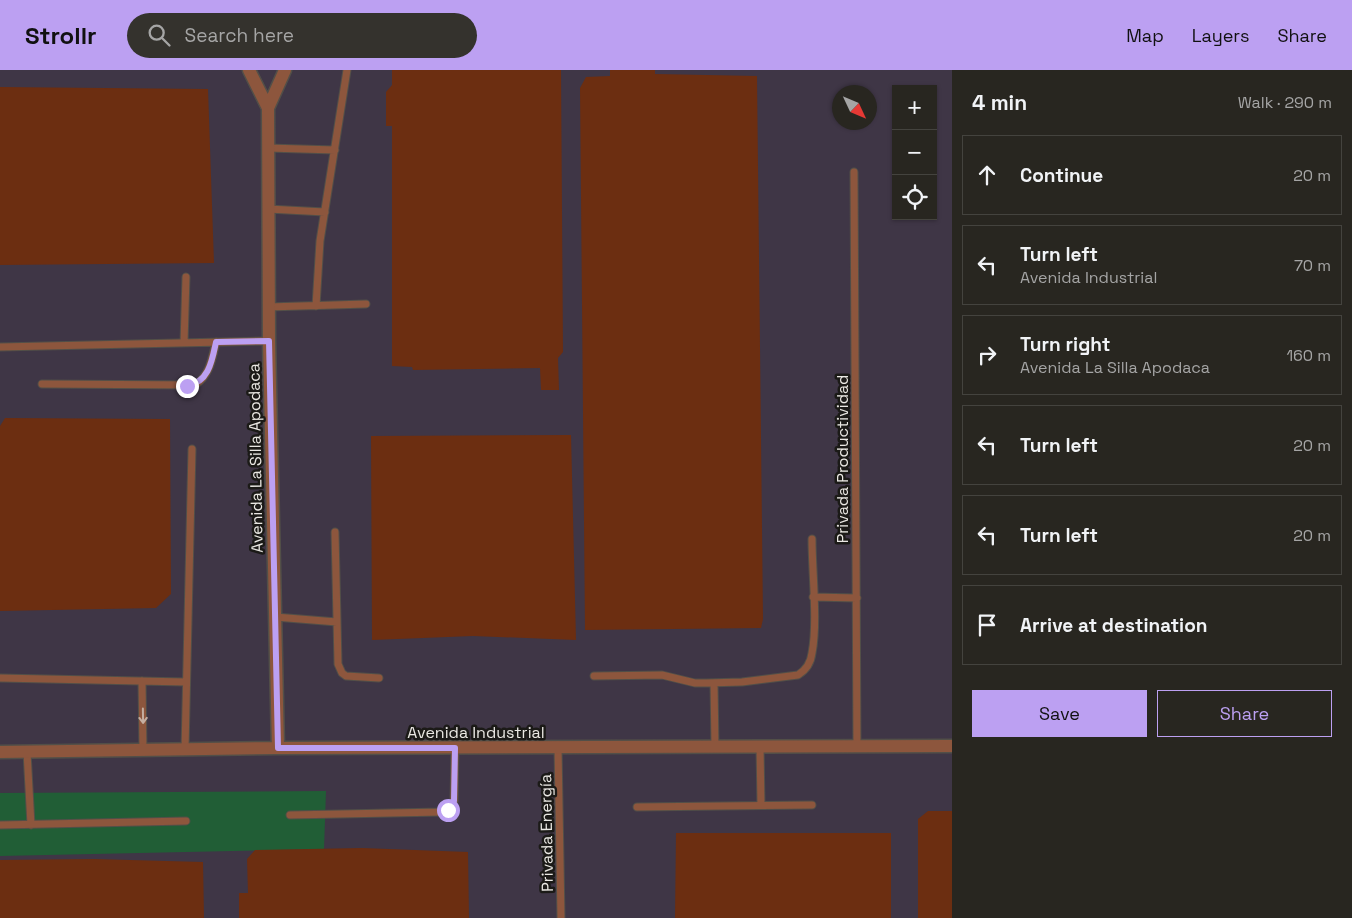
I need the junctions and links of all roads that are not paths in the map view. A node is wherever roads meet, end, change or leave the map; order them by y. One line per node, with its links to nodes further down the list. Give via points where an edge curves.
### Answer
1 (249, 70): 4 (street, Avenida La Silla Apodaca)
2 (285, 70): 4 (street, Avenida La Silla Apodaca)
3 (347, 70): 6 (lane)
4 (268, 108): 5 (street, Avenida La Silla Apodaca)
5 (268, 148): 6 (lane); 8 (street, Avenida La Silla Apodaca)
6 (335, 150): 9 (lane)
7 (854, 172): 23 (lane, Privada Productividad)
8 (268, 209): 9 (lane); 13 (street, Avenida La Silla Apodaca)
9 (325, 212): 12 (lane, via 317,263)
10 (186, 277): 15 (lane)
11 (366, 304): 12 (lane)
12 (316, 306): 13 (lane)
13 (268, 307): 14 (street, Avenida La Silla Apodaca)
14 (269, 341): 16 (lane); 24 (street, Avenida La Silla Apodaca)
15 (184, 342): 16 (lane); 17 (lane)
16 (216, 342): 18 (lane, via 211,363 203,379 195,385)
17 (0, 347)
18 (42, 384)
19 (192, 449): 30 (lane)
20 (335, 532): 25 (lane)
21 (812, 539): 22 (lane)
22 (813, 597): 23 (lane); 31 (lane, via 812,654 804,672)
23 (857, 598): 32 (lane, Privada Productividad)
24 (275, 617): 25 (lane); 36 (street, Avenida La Silla Apodaca)
25 (337, 622): 28 (lane, via 338,664 342,673)
26 (594, 676): 31 (lane, via 662,675 694,683)
27 (0, 678): 29 (lane)
28 (379, 678)
29 (142, 681): 30 (lane); 39 (lane, one-way to 39)
30 (186, 682): 40 (lane)
31 (714, 683): 34 (lane)
32 (857, 746): 33 (street, Avenida Industrial); 35 (street, Avenida Industrial)
33 (952, 746)
34 (714, 747): 35 (street, Avenida Industrial); 38 (street, Avenida Industrial)
35 (760, 747): 43 (lane)
36 (278, 748): 37 (street, Avenida Industrial); 40 (street, Avenida Industrial)
37 (455, 748): 38 (street, Avenida Industrial); 46 (lane, via 454,801 448,810)
38 (558, 748): 50 (lane, Privada Energía)
39 (144, 750): 40 (street, Avenida Industrial); 42 (street, Avenida Industrial)
40 (185, 750)
41 (0, 752): 42 (street, Avenida Industrial)
42 (27, 752): 49 (lane)
43 (761, 805): 44 (lane); 45 (lane)
44 (812, 805)
45 (637, 807)
46 (290, 815)
47 (186, 821): 49 (lane)
48 (0, 825): 49 (lane)
49 (31, 825)
50 (561, 918)

